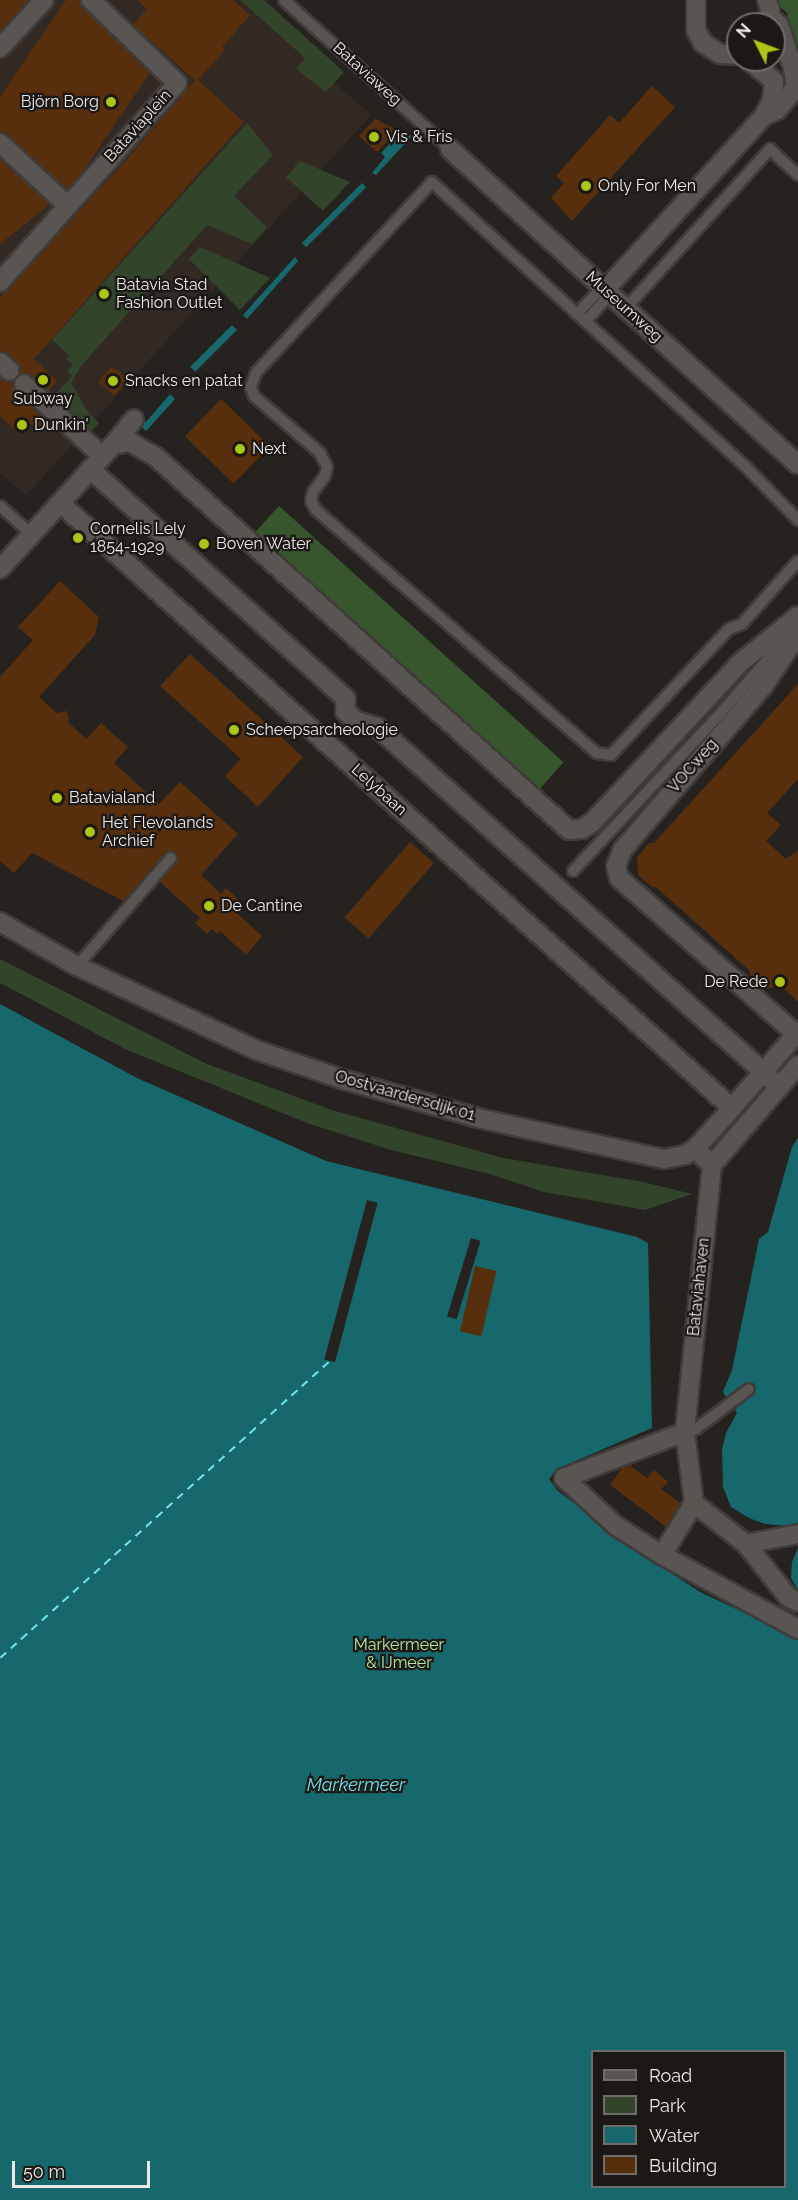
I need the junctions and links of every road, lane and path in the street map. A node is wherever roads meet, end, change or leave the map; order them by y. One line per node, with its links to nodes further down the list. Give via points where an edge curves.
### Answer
1 (44, 0): 6 (street)
2 (91, 0): 13 (street, Bataviaplein, via 177,83)
3 (284, 0): 11 (lane, Bataviaweg)
4 (696, 0): 7 (street, via 696,30 703,43)
5 (786, 45): 9 (street, via 796,87 777,110)
6 (0, 48)
7 (726, 54)
8 (763, 72): 9 (street, via 774,81 772,100)
9 (764, 116): 15 (street)
10 (0, 143): 13 (street)
11 (450, 149): 15 (street, Museumweg)
12 (798, 175): 16 (lane, via 770,149)
13 (68, 206): 14 (street, Bataviaplein)
14 (0, 282)
15 (606, 290): 16 (street, Museumweg); 17 (lane); 18 (lane)
16 (626, 308): 22 (street, Museumweg)
17 (577, 314): 18 (lane); 27 (lane, via 432,182 256,374 251,387 254,396 320,453 327,467 313,492 311,501 316,510 597,753 611,755)
18 (586, 321): 25 (lane, via 745,466)
19 (24, 384): 21 (street)
20 (134, 419): 21 (street)
21 (102, 457): 23 (street); 32 (street, VOCweg, via 130,442 156,457 569,830 592,822); 39 (street, via 346,699 345,711 350,716 377,727)
22 (798, 464)
23 (60, 503): 26 (street); 41 (street, Lelybaan)
24 (0, 506): 26 (lane)
25 (798, 520)
26 (31, 534): 28 (street)
27 (798, 561)
28 (0, 569)
29 (798, 616): 32 (street, VOCweg)
30 (798, 624): 32 (lane)
31 (798, 634): 32 (street, VOCweg)
32 (764, 661): 34 (lane); 37 (street, VOCweg, via 764,685 630,841 616,866 619,878)
33 (171, 858): 36 (lane)
34 (573, 871)
35 (0, 922): 36 (street, Oostvaardersdijk 01)
36 (77, 966): 42 (street, Oostvaardersdijk 01, via 256,1050 399,1096 663,1159)
37 (797, 1033): 39 (street, Oostvaardersdijk 01)
38 (798, 1065): 40 (street)
39 (763, 1072): 40 (street); 41 (street, Oostvaardersdijk 01)
40 (779, 1086): 43 (street)
41 (732, 1108): 42 (street, Oostvaardersdijk 01)
42 (695, 1149): 43 (street)
43 (712, 1165): 45 (street, Bataviahaven)
44 (749, 1389): 45 (lane, via 696,1429)
45 (685, 1432): 46 (street, Bataviahaven); 49 (street, via 564,1478 616,1526)
46 (694, 1503): 48 (street); 49 (street)
47 (798, 1534): 48 (street)
48 (746, 1544): 50 (street, via 788,1597)
49 (662, 1555): 51 (street)
50 (798, 1602)
51 (798, 1629)

